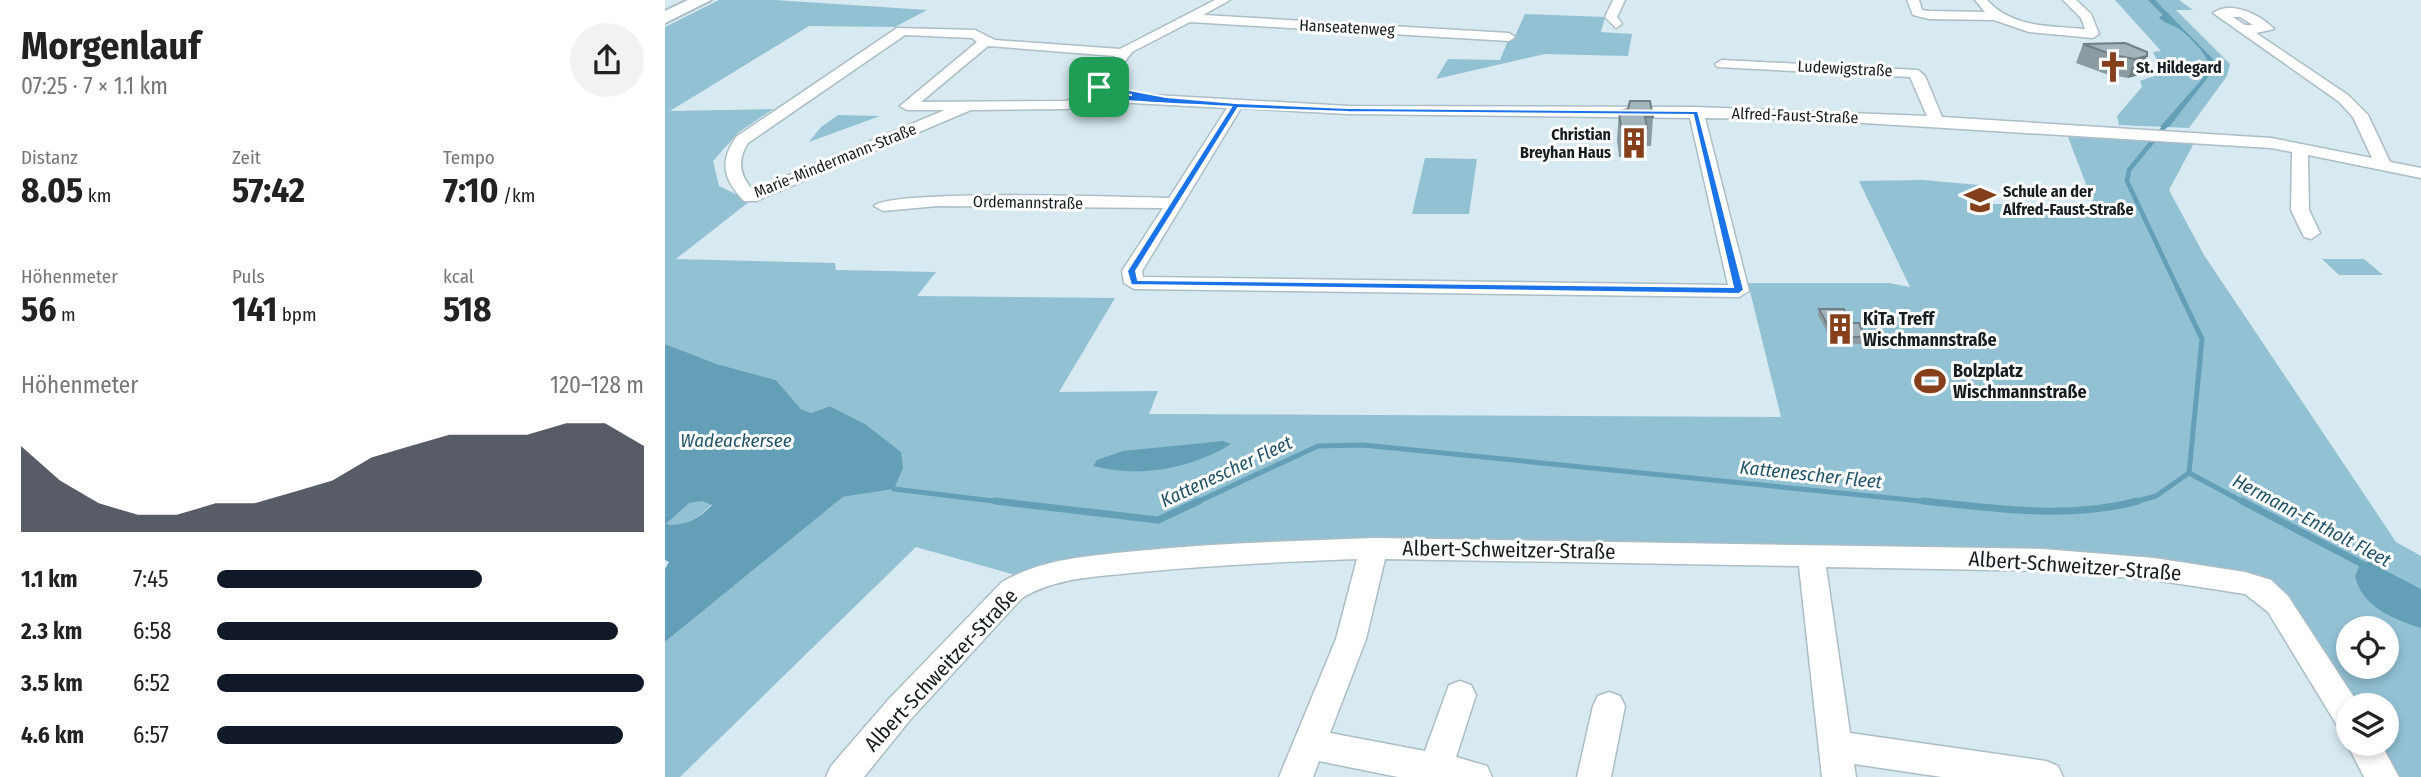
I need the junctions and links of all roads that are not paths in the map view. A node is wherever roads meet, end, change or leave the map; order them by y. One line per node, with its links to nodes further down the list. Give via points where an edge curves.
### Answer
1 (680, 0): 8 (highway)
2 (702, 0): 10 (highway)
3 (1224, 0): 11 (street)
4 (1619, 0): 12 (street, via 1611,17)
5 (1913, 0): 9 (street, via 1917,12 1930,15)
6 (1981, 0): 9 (street)
7 (2069, 0): 9 (street, via 2087,17 2093,34 2029,28)
8 (665, 7)
9 (1995, 16)
10 (665, 18)
11 (1185, 18): 14 (street, Hanseatenweg); 16 (street)
12 (1616, 24)
13 (2243, 29): 24 (street, via 2357,111)
14 (1509, 37)
15 (985, 42): 16 (street); 20 (street, via 907,106); 20 (street, Marie-Mindermann-Straße, via 975,34 902,31 742,139 730,159 732,176 750,197)
16 (1119, 58): 18 (street)
17 (1722, 64): 22 (street, Ludewigstraße, via 1913,73)
18 (1107, 92): 19 (street, Alfred-Faust-Straße); 20 (street, Marie-Mindermann-Straße, via 1067,105)
19 (1236, 105): 21 (street, Alfred-Faust-Straße); 26 (street)
20 (969, 106)
21 (1696, 112): 22 (street, Alfred-Faust-Straße); 26 (street, via 1739,290 1134,283 1132,271)
22 (1936, 121): 23 (street, Alfred-Faust-Straße)
23 (2300, 147): 24 (street, Alfred-Faust-Straße); 28 (street, via 2300,209)
24 (2382, 163): 25 (street, Alfred-Faust-Straße)
25 (2421, 173)
26 (1173, 204): 27 (street, Ordemannstraße, via 937,201)
27 (883, 206)
28 (2311, 233)
29 (1374, 548): 30 (street, Albert-Schweitzer-Straße); 35 (street, via 1351,639); 39 (street, Albert-Schweitzer-Straße, via 1203,555 1034,577 1011,590)
30 (1811, 554): 31 (street, Albert-Schweitzer-Straße, via 2043,560 2154,569); 37 (street)
31 (2261, 588): 33 (street, via 2278,604)
32 (1461, 695): 38 (street)
33 (2336, 696)
34 (1609, 706): 42 (street)
35 (1311, 744): 38 (street); 40 (street)
36 (2370, 756): 44 (street)
37 (1839, 761): 43 (street)
38 (1434, 773): 41 (street)
39 (843, 777)
40 (1296, 777)
41 (1475, 777)
42 (1594, 777)
43 (2046, 777)
44 (2382, 777)

